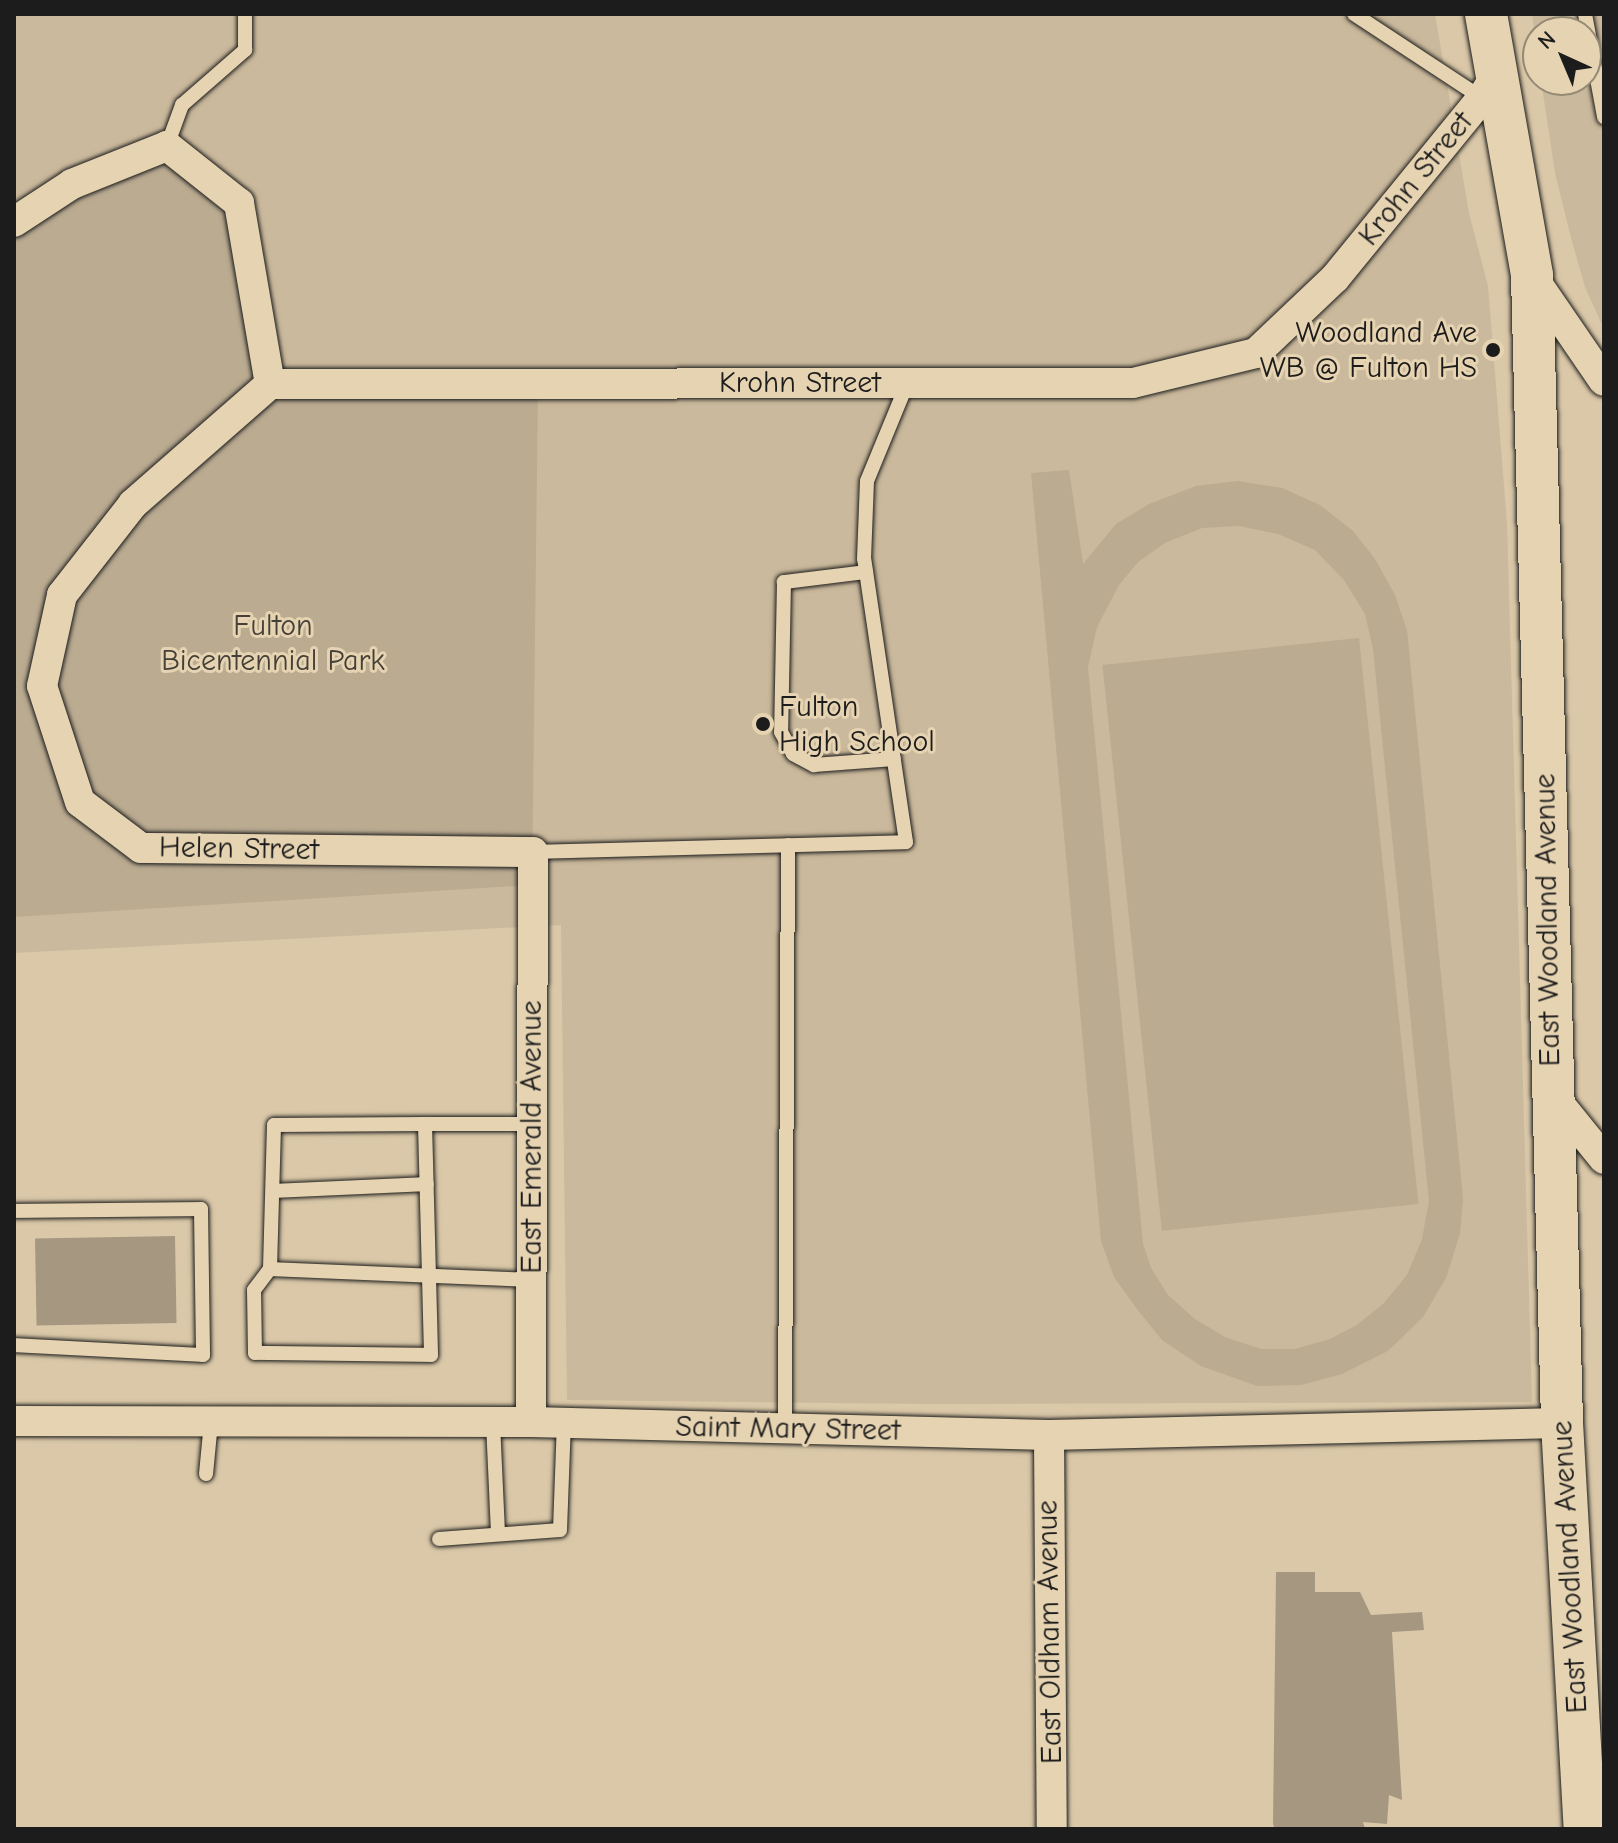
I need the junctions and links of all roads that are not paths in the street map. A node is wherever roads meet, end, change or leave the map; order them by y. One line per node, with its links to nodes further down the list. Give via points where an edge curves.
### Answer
1 (245, 14): 7 (lane, via 245,50 182,105)
2 (1354, 14): 5 (lane)
3 (1486, 14): 5 (main road, East Woodland Avenue)
4 (1585, 14): 6 (lane)
5 (1489, 86): 9 (main road, East Woodland Avenue); 11 (street, Krohn Street, via 1335,278 1256,353 1133,383)
6 (1604, 117)
7 (167, 146): 8 (street, via 72,184); 12 (street, via 239,203)
8 (14, 222)
9 (1532, 276): 10 (street); 17 (main road, East Woodland Avenue)
10 (1604, 381)
11 (908, 383): 12 (street, Krohn Street); 13 (lane, via 867,481)
12 (270, 384): 16 (street, Helen Street, via 133,504 62,595 42,686 80,802 141,848)
13 (866, 572): 14 (lane); 14 (lane, via 784,582 781,732 793,754 814,765)
14 (894, 759): 15 (lane, via 906,842)
15 (788, 845): 16 (lane); 34 (lane)
16 (528, 852): 19 (street, East Emerald Avenue)
17 (1553, 1096): 20 (street); 33 (main road, East Woodland Avenue)
18 (425, 1124): 19 (lane); 21 (lane); 22 (lane, via 274,1125)
19 (532, 1124): 26 (street, East Emerald Avenue)
20 (1604, 1159)
21 (427, 1184): 22 (lane); 25 (lane)
22 (274, 1191): 24 (lane)
23 (14, 1211): 27 (lane, via 201,1209 203,1355)
24 (270, 1269): 25 (lane); 25 (lane, via 254,1290 255,1353 431,1355)
25 (430, 1276): 26 (lane)
26 (531, 1280): 30 (street, East Emerald Avenue)
27 (14, 1345)
28 (14, 1421): 29 (street, Saint Mary Street)
29 (211, 1422): 31 (street, Saint Mary Street); 36 (lane)
30 (531, 1422): 31 (street, Saint Mary Street); 32 (street, Saint Mary Street)
31 (493, 1423): 37 (lane)
32 (564, 1423): 34 (street, Saint Mary Street); 37 (lane, via 560,1530)
33 (1562, 1423): 35 (street, Saint Mary Street); 39 (main road, East Woodland Avenue)
34 (785, 1429): 35 (street, Saint Mary Street)
35 (1049, 1435): 40 (street, East Oldham Avenue)
36 (206, 1474)
37 (498, 1533): 38 (lane)
38 (439, 1539)
39 (1591, 1810)
40 (1052, 1829)

